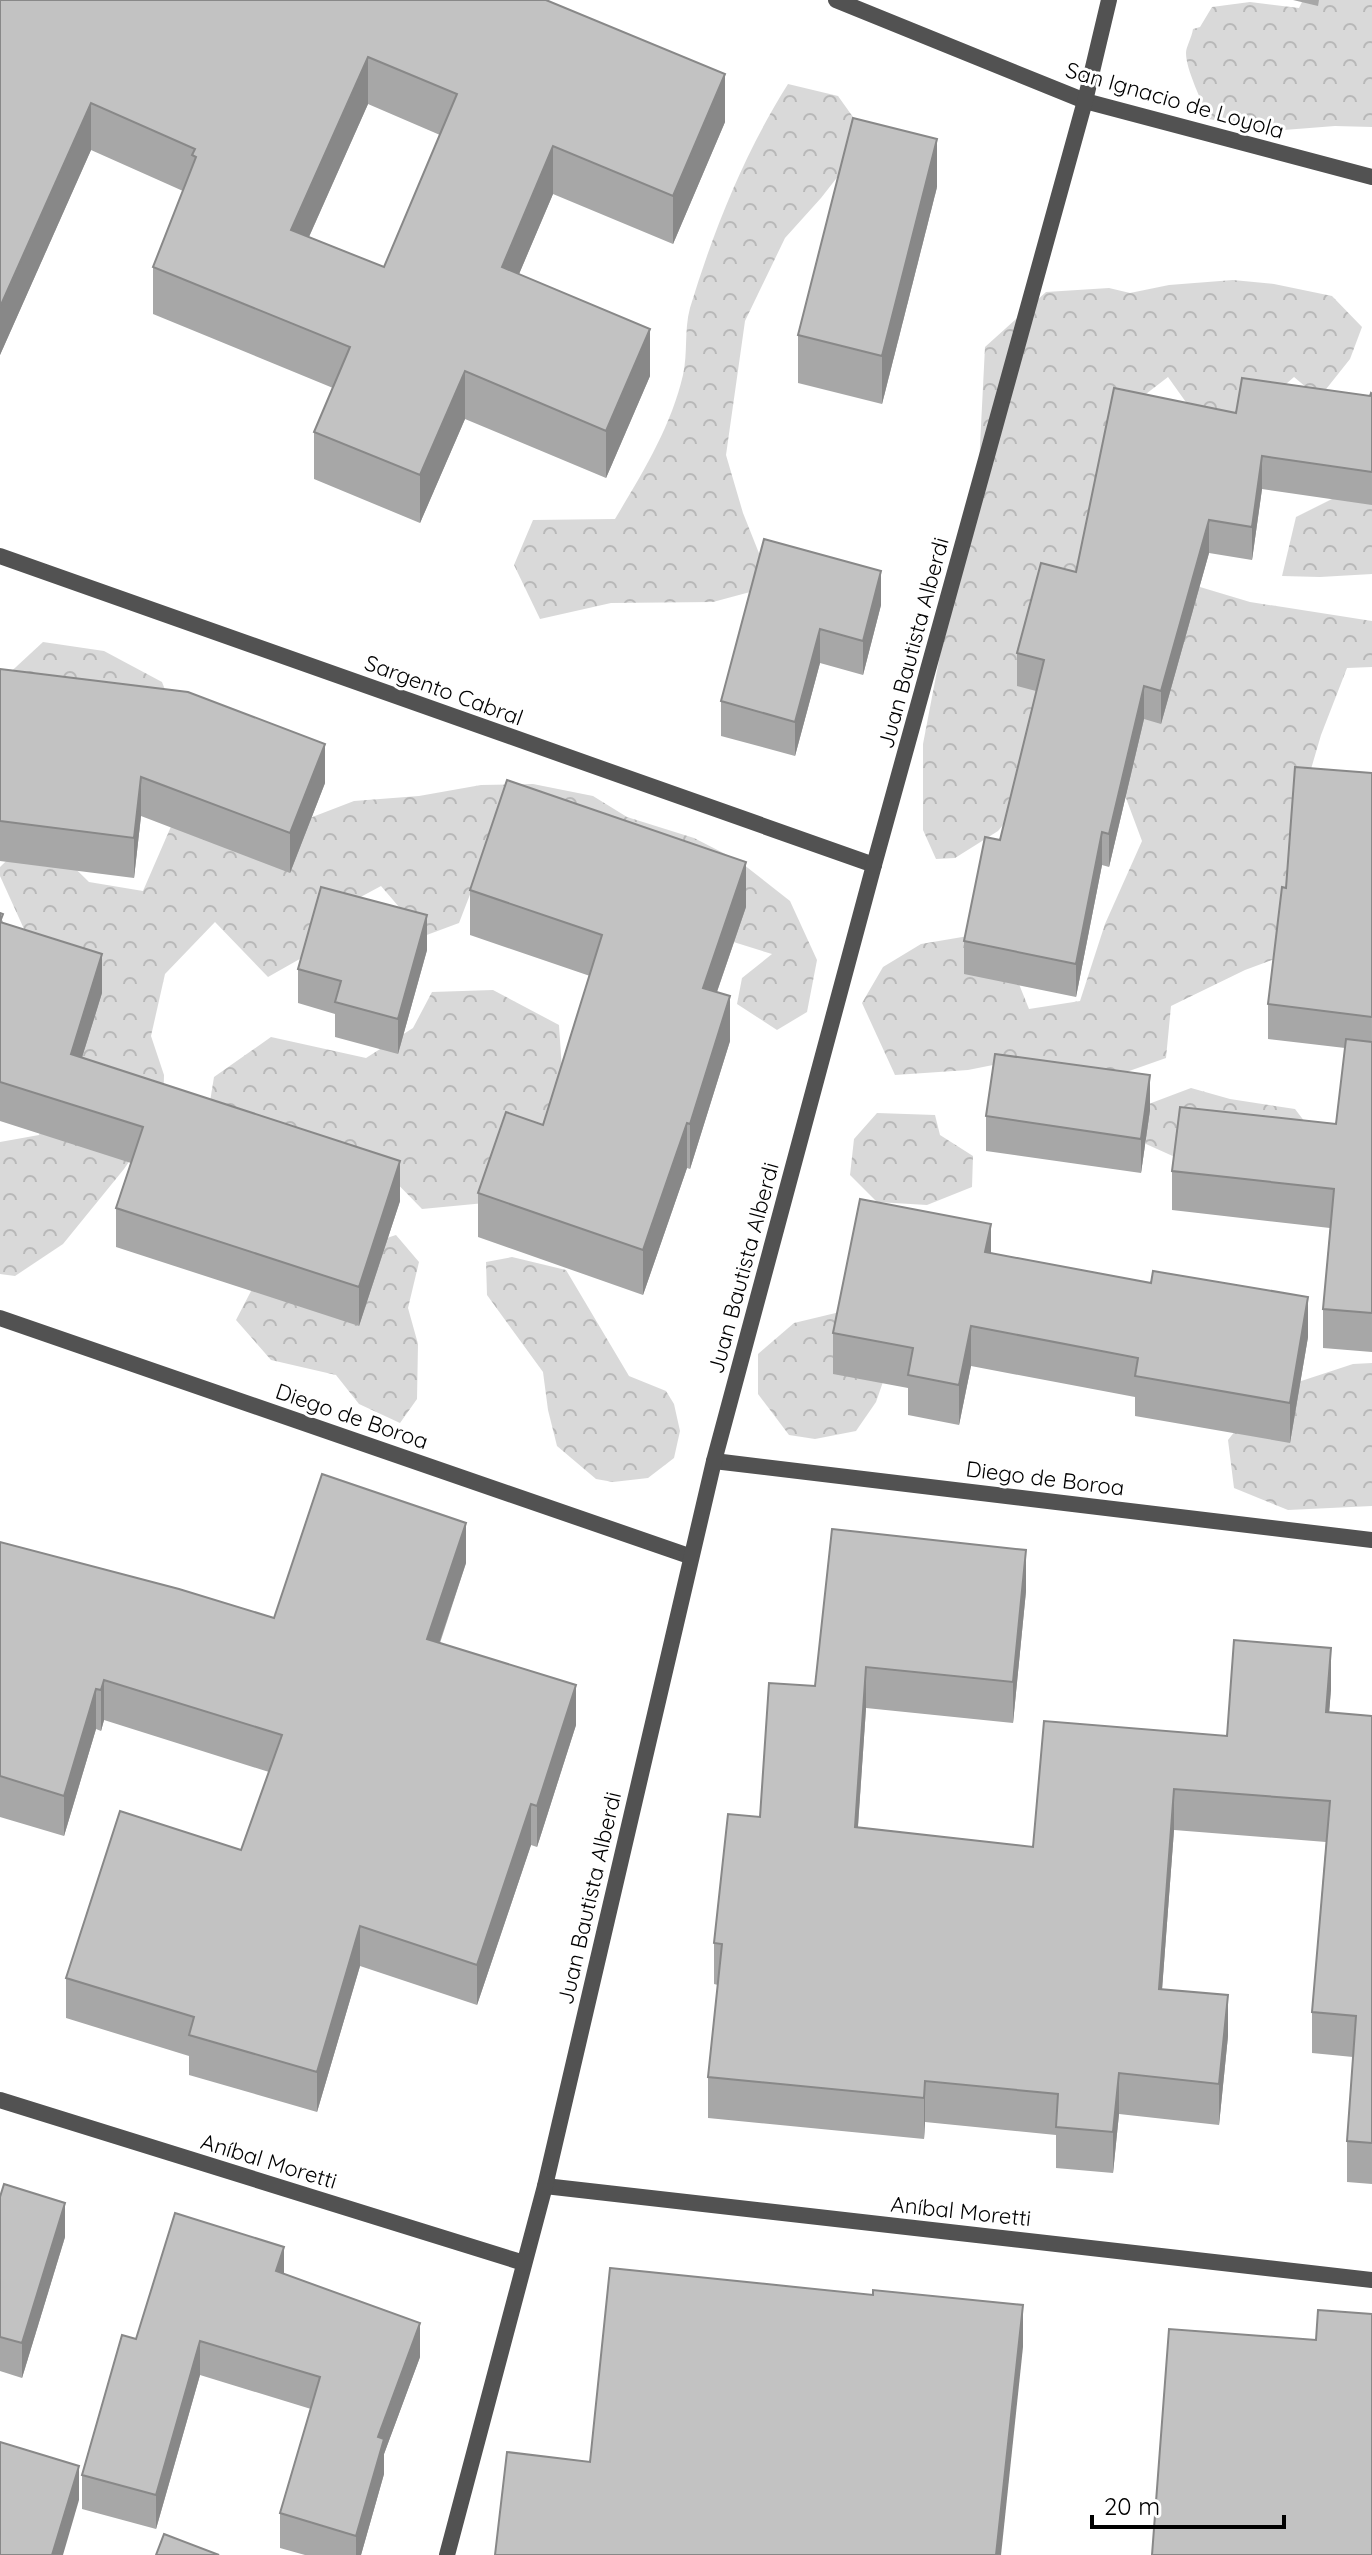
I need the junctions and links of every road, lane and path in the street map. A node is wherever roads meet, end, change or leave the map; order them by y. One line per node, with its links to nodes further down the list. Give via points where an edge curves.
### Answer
1 (836, 0): 3 (street, San Ignacio de Loyola)
2 (1109, 0): 3 (street, Juan Bautista Alberdi)
3 (1085, 101): 4 (street, San Ignacio de Loyola); 6 (street, Juan Bautista Alberdi)
4 (1372, 177)
5 (0, 556): 6 (street, Sargento Cabral)
6 (874, 865): 8 (street, Juan Bautista Alberdi)
7 (0, 1318): 10 (street, Diego de Boroa)
8 (714, 1461): 9 (street, Diego de Boroa); 10 (street, Juan Bautista Alberdi)
9 (1372, 1540)
10 (689, 1556): 12 (street, Juan Bautista Alberdi)
11 (0, 2100): 13 (street, Aníbal Moretti)
12 (545, 2186): 13 (street, Juan Bautista Alberdi); 14 (street, Aníbal Moretti)
13 (524, 2263): 15 (street, Juan Bautista Alberdi)
14 (1372, 2280)
15 (447, 2555)

